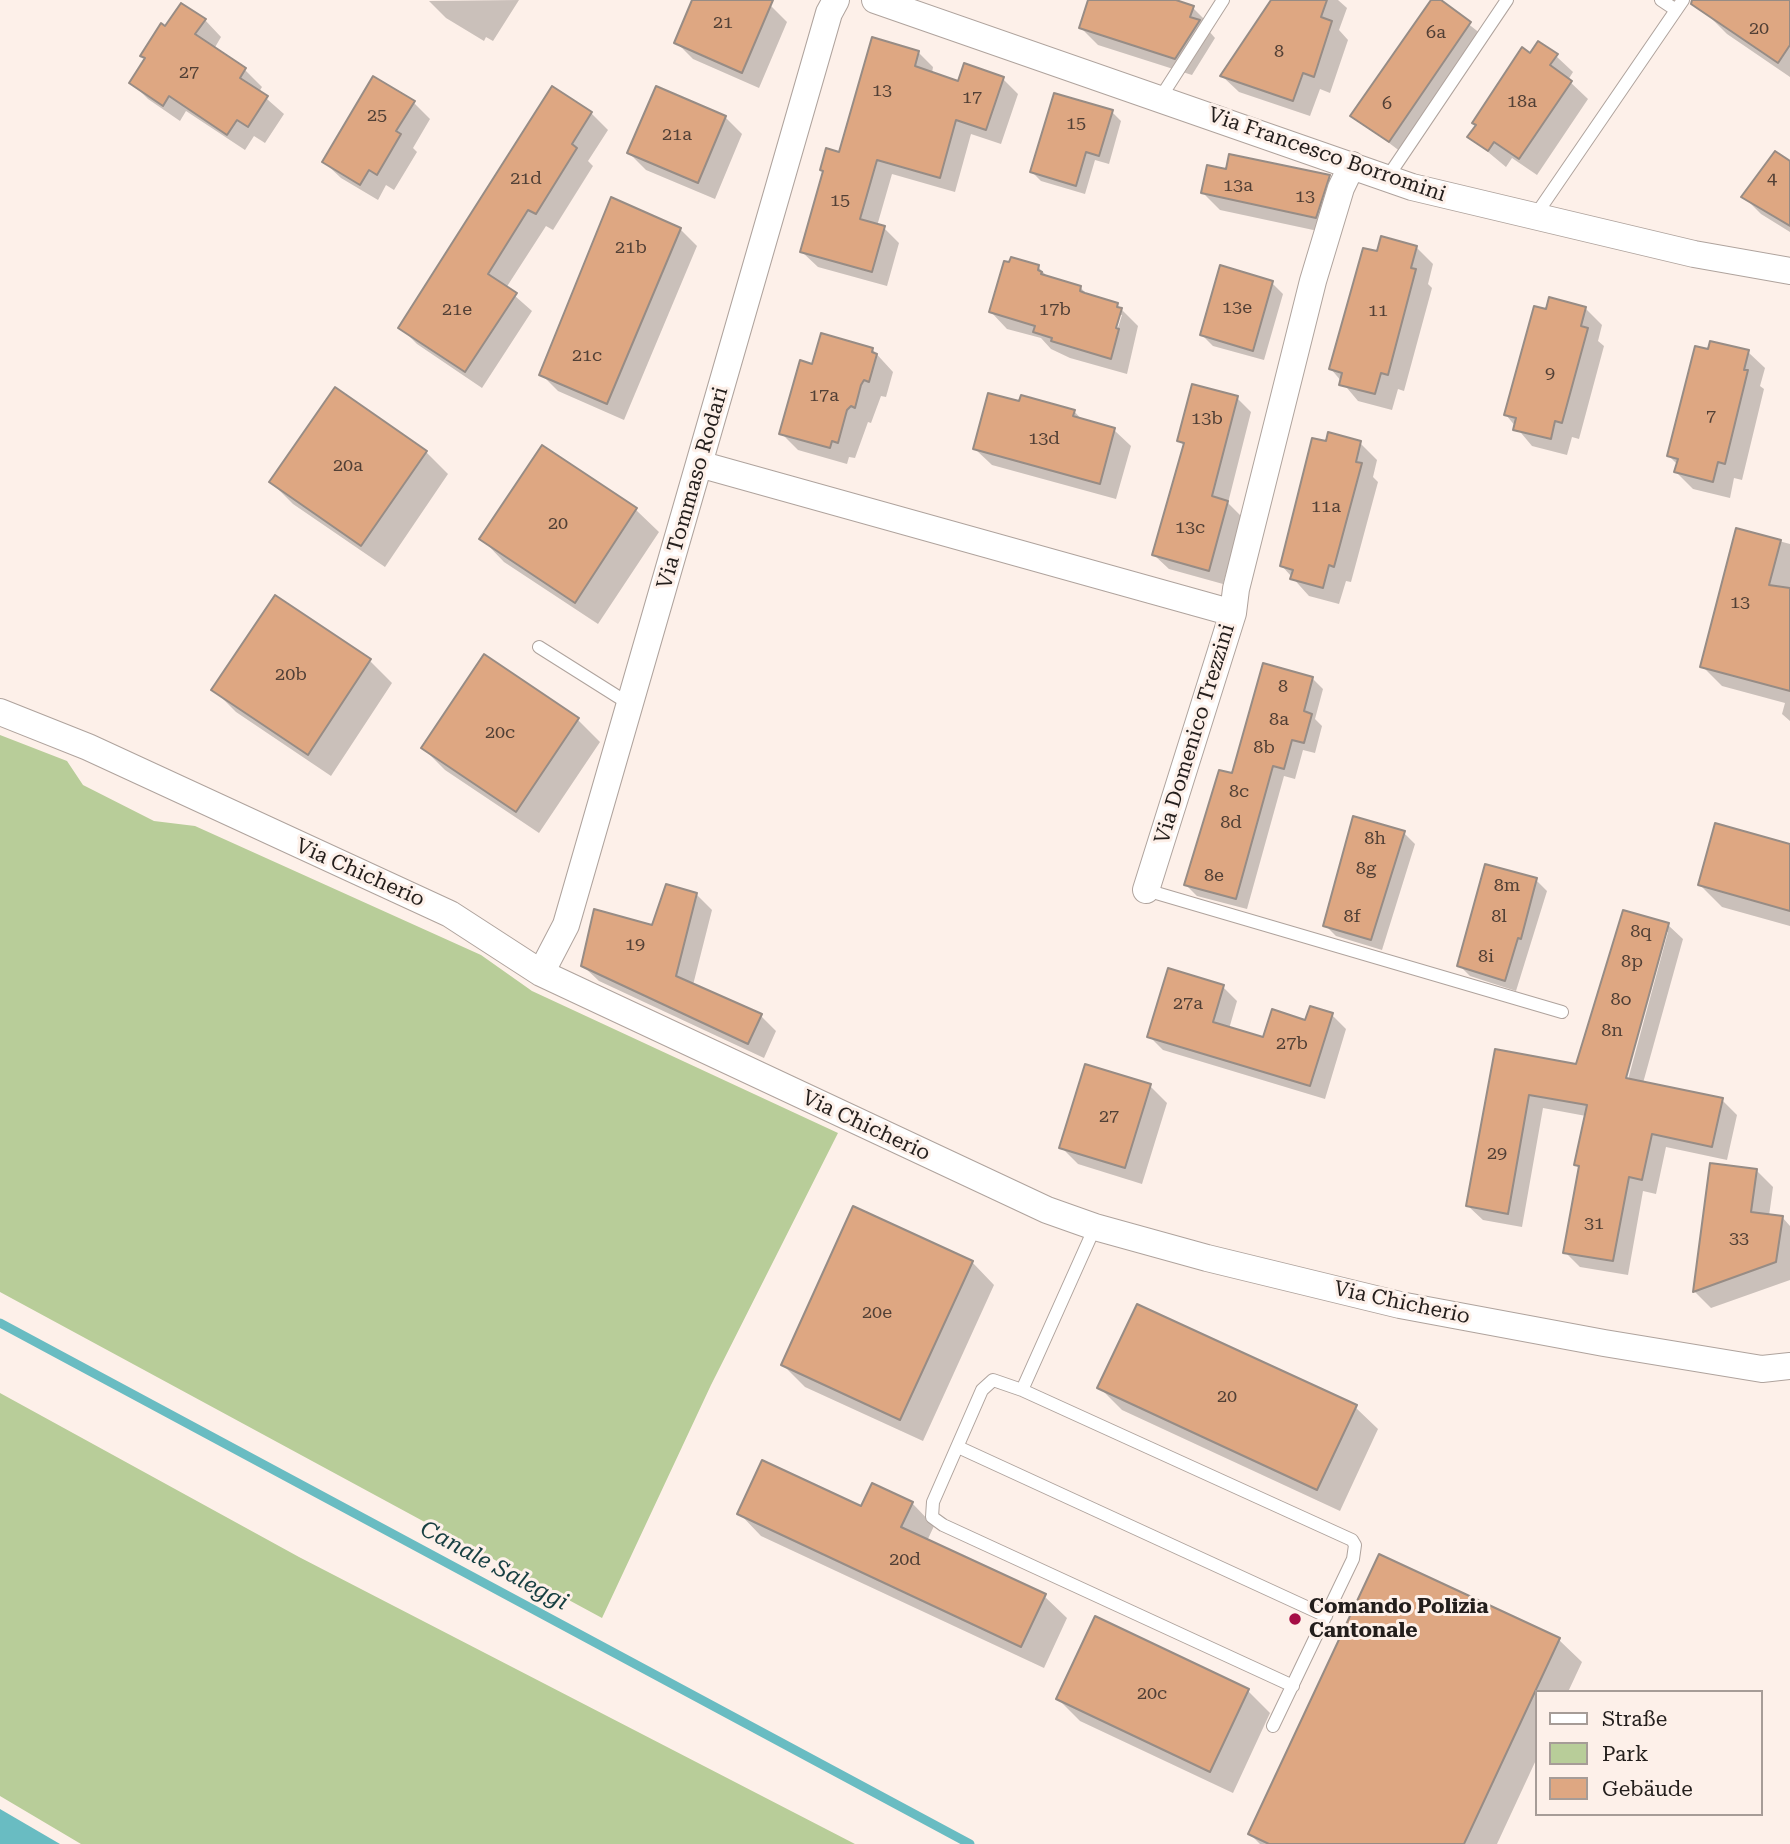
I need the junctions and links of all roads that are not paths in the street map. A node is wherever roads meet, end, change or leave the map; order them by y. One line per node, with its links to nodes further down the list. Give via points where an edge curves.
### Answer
1 (836, 0): 12 (street, Via Tommaso Rodari)
2 (875, 0): 7 (street, Via Francesco Borromini)
3 (1223, 0): 7 (lane)
4 (1507, 0): 9 (lane)
5 (1661, 0): 6 (lane)
6 (1680, 5): 10 (lane)
7 (1158, 100): 8 (street, Via Francesco Borromini)
8 (1352, 165): 9 (street, Via Francesco Borromini); 13 (street, via 1310,294)
9 (1387, 178): 10 (street, Via Francesco Borromini)
10 (1534, 218): 11 (street, Via Francesco Borromini)
11 (1790, 271)
12 (699, 464): 13 (street, Via Domenico Trezzini); 15 (street, Via Tommaso Rodari)
13 (1233, 613): 17 (street, Via Domenico Trezzini)
14 (540, 647): 15 (lane)
15 (631, 705): 18 (street, Via Tommaso Rodari, via 566,925)
16 (0, 712): 18 (street, Via Chicherio, via 88,747 450,914)
17 (1146, 890): 19 (lane, Via Domenico Trezzini)
18 (541, 973): 20 (street, Via Chicherio, via 1001,1190)
19 (1562, 1012)
20 (1095, 1227): 21 (street, Via Chicherio, via 1400,1305 1762,1369); 22 (lane)
21 (1790, 1366)
22 (1022, 1390): 23 (lane, via 1001,1381 987,1382); 24 (lane, via 1352,1540 1353,1559)
23 (958, 1447): 24 (lane); 25 (lane, via 933,1502 936,1521)
24 (1326, 1616): 25 (lane)
25 (1293, 1686): 26 (lane)
26 (1273, 1726)

